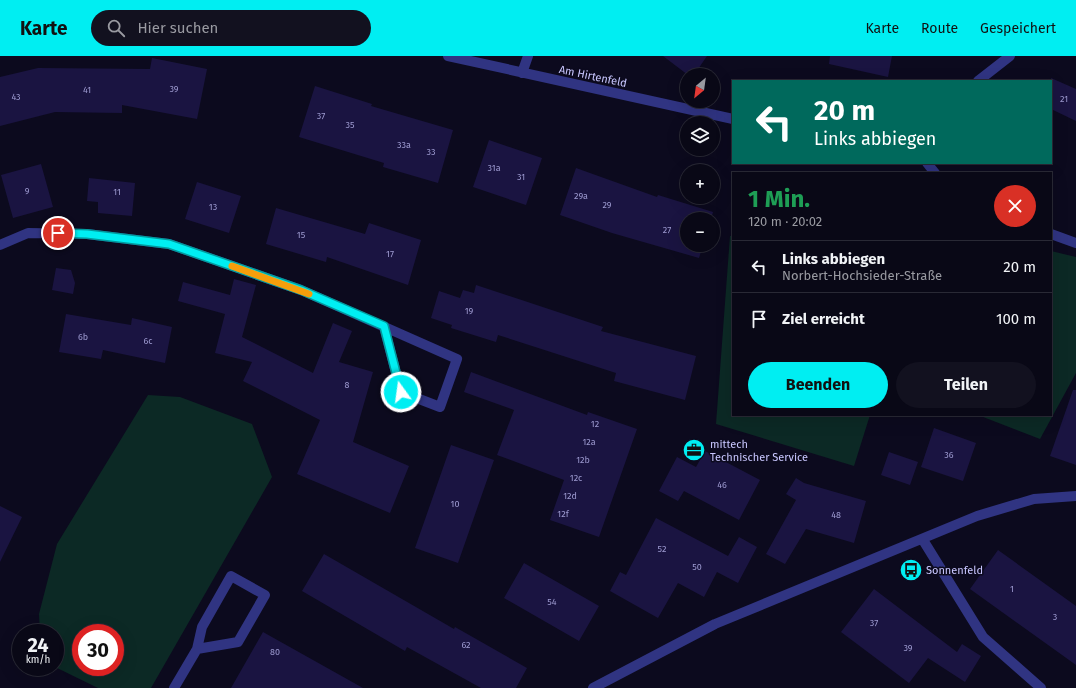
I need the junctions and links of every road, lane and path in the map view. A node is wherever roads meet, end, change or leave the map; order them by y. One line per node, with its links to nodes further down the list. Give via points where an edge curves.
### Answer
1 (448, 56): 4 (street, Am Hirtenfeld)
2 (528, 56): 4 (street)
3 (1010, 56): 5 (street)
4 (522, 72): 6 (street, Am Hirtenfeld)
5 (979, 80)
6 (732, 119)
7 (928, 164): 8 (street)
8 (934, 172)
9 (1052, 234): 10 (street)
10 (1076, 243)
11 (0, 245): 12 (street, via 28,233 87,234 169,244 301,290)
12 (384, 326): 12 (street, via 457,359 440,407 401,392)
13 (1076, 496): 14 (street, via 1034,499 977,516)
14 (923, 540): 17 (street, via 715,624); 18 (street, via 983,637)
15 (197, 649): 15 (street, via 202,627 231,576 265,595 238,642); 16 (street)
16 (174, 688)
17 (593, 688)
18 (1041, 688)

